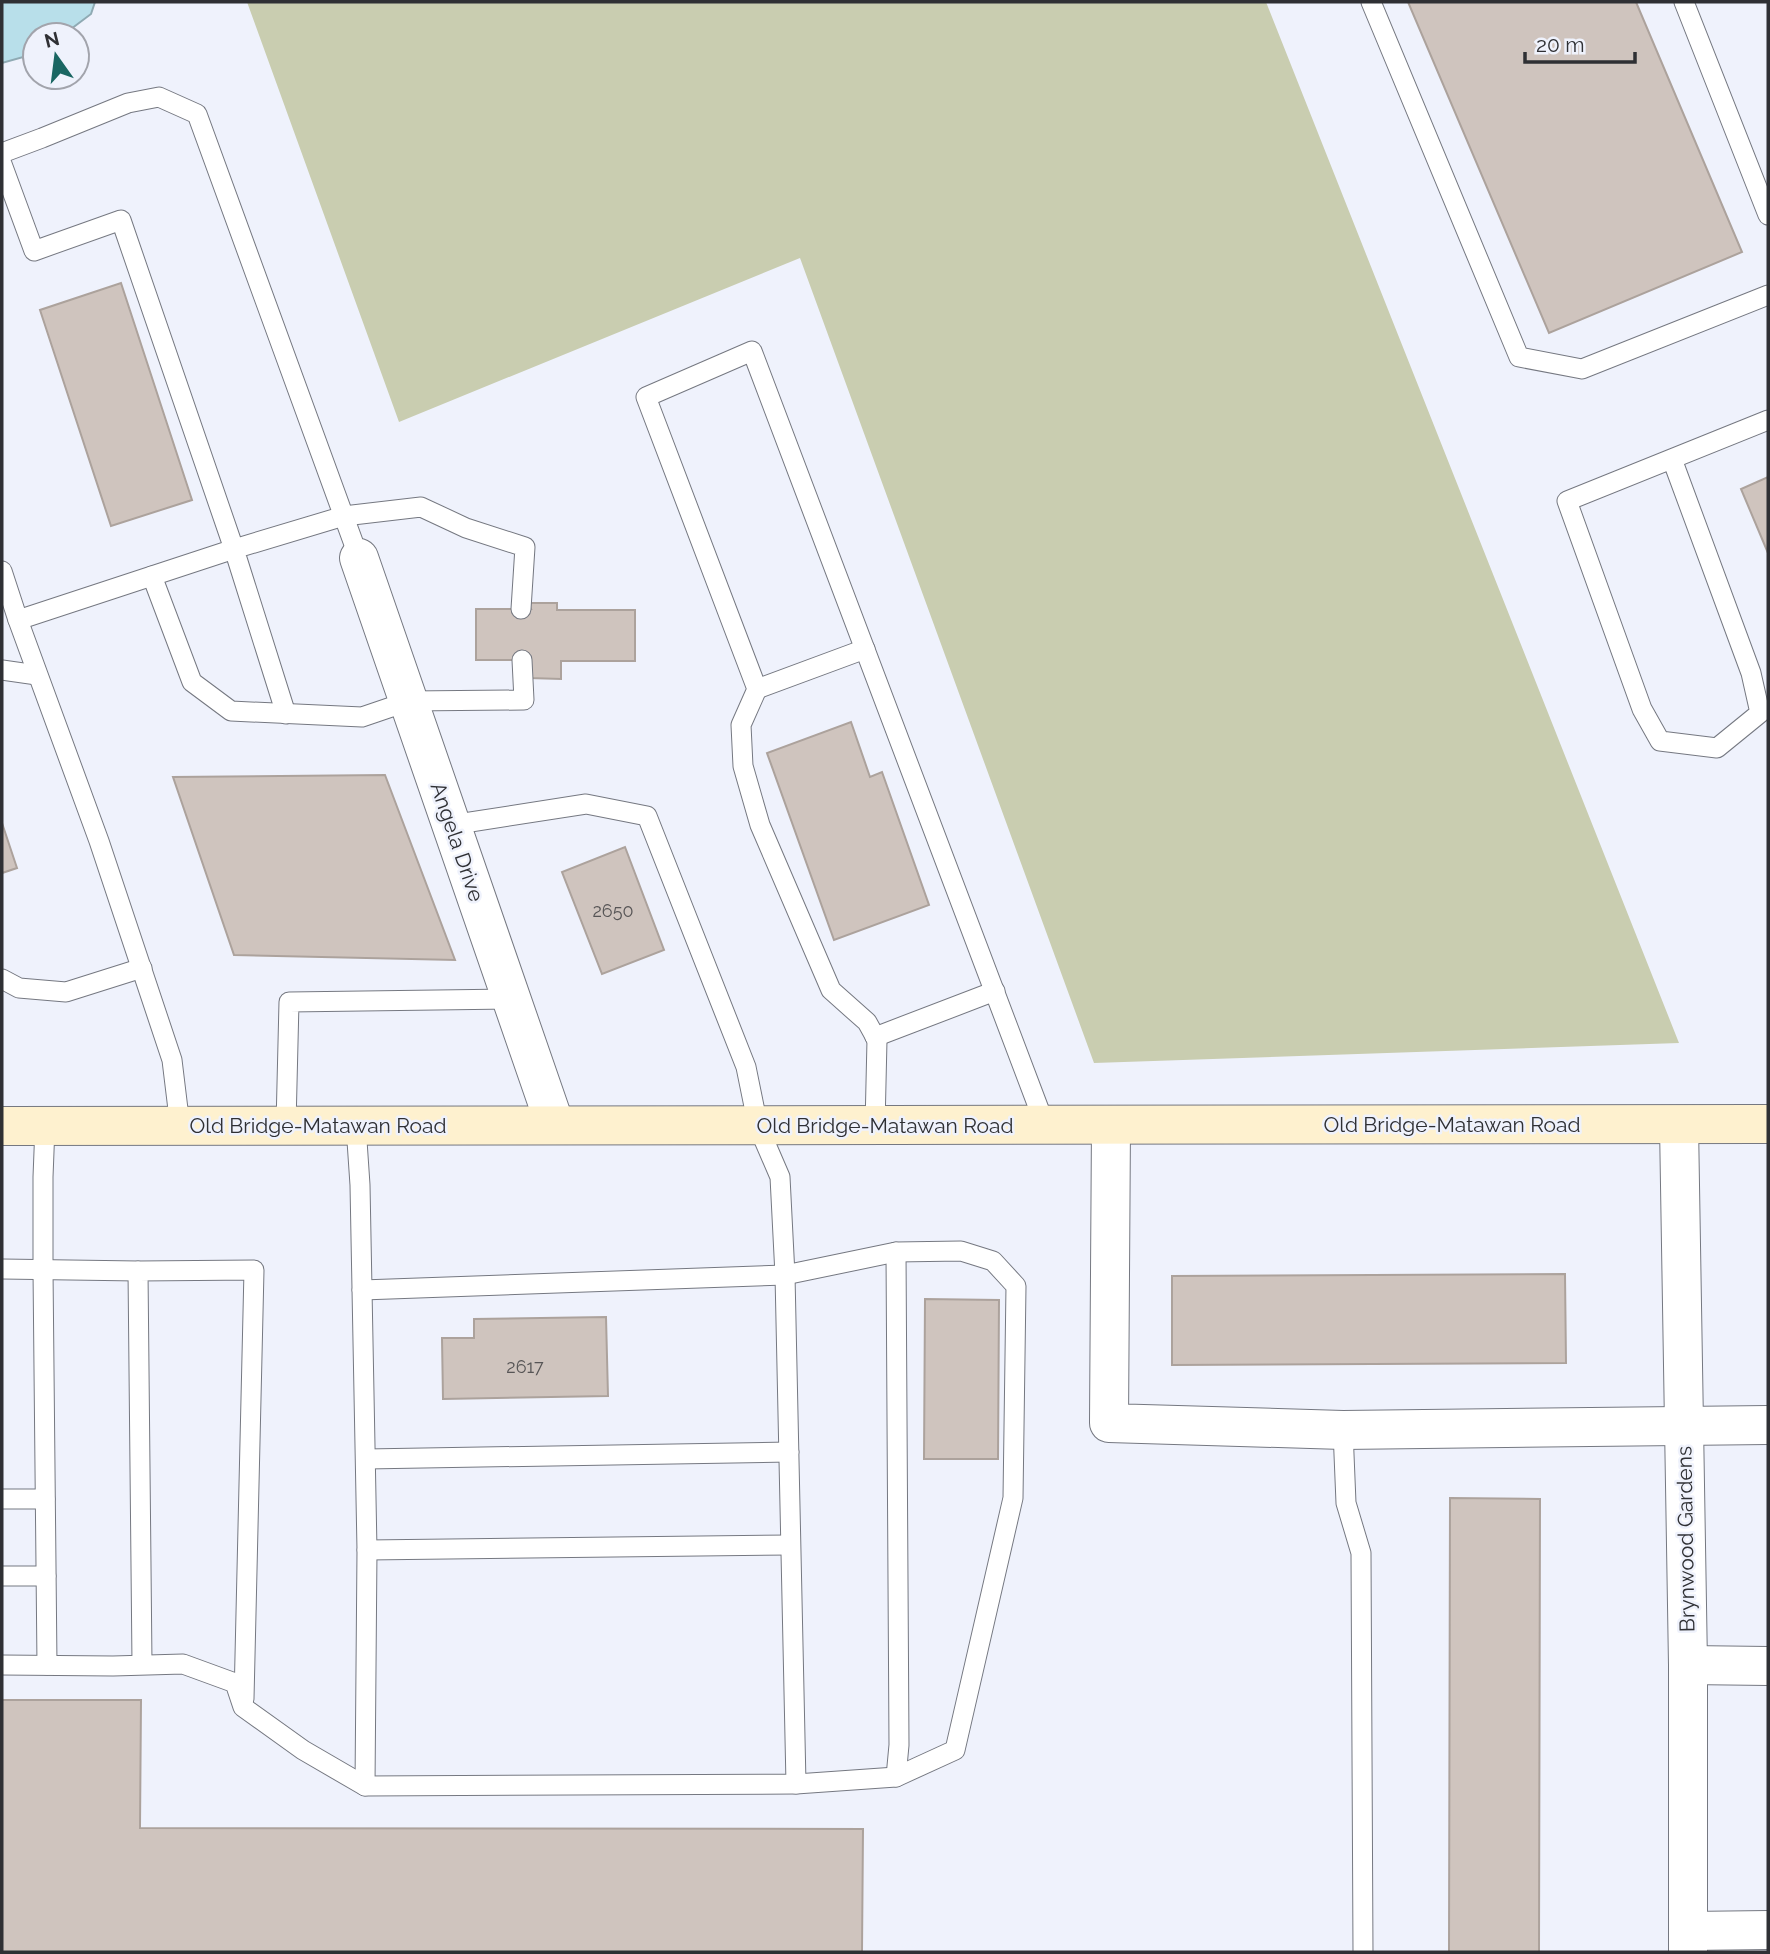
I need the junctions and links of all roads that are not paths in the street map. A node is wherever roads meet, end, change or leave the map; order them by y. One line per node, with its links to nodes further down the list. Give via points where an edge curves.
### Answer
1 (1371, 2): 6 (lane, via 1519,357 1582,369)
2 (1684, 2): 5 (lane)
3 (2, 153): 9 (lane, via 128,103 159,97 197,114)
4 (2, 164): 10 (lane, via 34,251 121,220)
5 (1768, 215)
6 (1768, 295)
7 (1768, 420): 8 (lane)
8 (1672, 459): 8 (lane, via 1567,501 1642,709 1660,741 1717,748 1760,713 1751,673)
9 (344, 516): 10 (lane); 11 (lane); 14 (lane, via 421,507 525,547)
10 (234, 549): 13 (lane); 22 (lane)
11 (359, 558): 21 (street, Angela Drive)
12 (2, 571): 15 (lane)
13 (152, 576): 15 (lane); 22 (lane, via 192,682 231,711)
14 (521, 609)
15 (18, 620): 19 (lane)
16 (865, 649): 20 (lane); 20 (lane, via 752,351 646,397); 26 (lane)
17 (522, 660): 21 (lane, via 524,700)
18 (2, 670): 19 (lane)
19 (37, 675): 24 (lane)
20 (757, 689): 28 (lane, via 741,724 743,766 760,825 831,990 867,1022)
21 (409, 701): 22 (lane, via 362,717); 23 (street, Angela Drive)
22 (286, 713)
23 (451, 825): 27 (street, Angela Drive); 39 (lane, via 586,804 647,817 746,1067)
24 (142, 968): 25 (lane, via 66,992 19,988); 37 (lane, via 172,1060)
25 (2, 979)
26 (995, 990): 28 (lane); 32 (lane)
27 (512, 999): 30 (lane, via 289,1002); 31 (street, Angela Drive)
28 (875, 1037): 40 (lane)
29 (1768, 1124): 34 (main road, Old Bridge-Matawan Road)
30 (286, 1125): 37 (main road, Old Bridge-Matawan Road); 38 (main road, Old Bridge-Matawan Road)
31 (555, 1125): 38 (main road, Old Bridge-Matawan Road); 39 (main road, Old Bridge-Matawan Road)
32 (1045, 1125): 33 (main road, Old Bridge-Matawan Road); 40 (main road, Old Bridge-Matawan Road)
33 (1111, 1125): 34 (main road, Old Bridge-Matawan Road); 49 (street, via 1109,1423)
34 (1679, 1125): 47 (street, Brynwood Gardens)
35 (2, 1126): 36 (main road, Old Bridge-Matawan Road)
36 (45, 1126): 37 (main road, Old Bridge-Matawan Road); 43 (lane)
37 (180, 1126)
38 (356, 1126): 46 (lane)
39 (758, 1126): 40 (main road, Old Bridge-Matawan Road); 45 (lane, via 780,1177)
40 (875, 1126)
41 (896, 1252): 45 (lane); 64 (lane); 64 (lane, via 961,1251 993,1261 1017,1286 1013,1498 955,1750)
42 (2, 1269): 43 (lane)
43 (43, 1270): 44 (lane); 53 (lane)
44 (138, 1271): 58 (lane); 63 (lane, via 254,1270)
45 (785, 1275): 46 (lane); 50 (lane)
46 (362, 1290): 51 (lane)
47 (1683, 1425): 48 (street); 49 (street); 61 (street, Brynwood Gardens)
48 (1768, 1425)
49 (1343, 1430): 69 (lane, via 1346,1503 1361,1553)
50 (789, 1452): 51 (lane); 54 (lane)
51 (366, 1459): 55 (lane)
52 (2, 1499): 53 (lane)
53 (45, 1499): 57 (lane)
54 (790, 1545): 55 (lane); 65 (lane)
55 (367, 1550): 66 (lane)
56 (2, 1576): 57 (lane)
57 (46, 1576): 60 (lane)
58 (142, 1664): 60 (lane); 63 (lane, via 183,1664 235,1682)
59 (2, 1665): 60 (lane)
60 (47, 1665)
61 (1688, 1665): 62 (street); 68 (street, Brynwood Gardens)
62 (1768, 1666)
63 (243, 1707): 66 (lane)
64 (896, 1777): 65 (lane)
65 (796, 1784): 66 (lane)
66 (365, 1786)
67 (1768, 1930): 68 (street)
68 (1688, 1941)
69 (1363, 1952)

